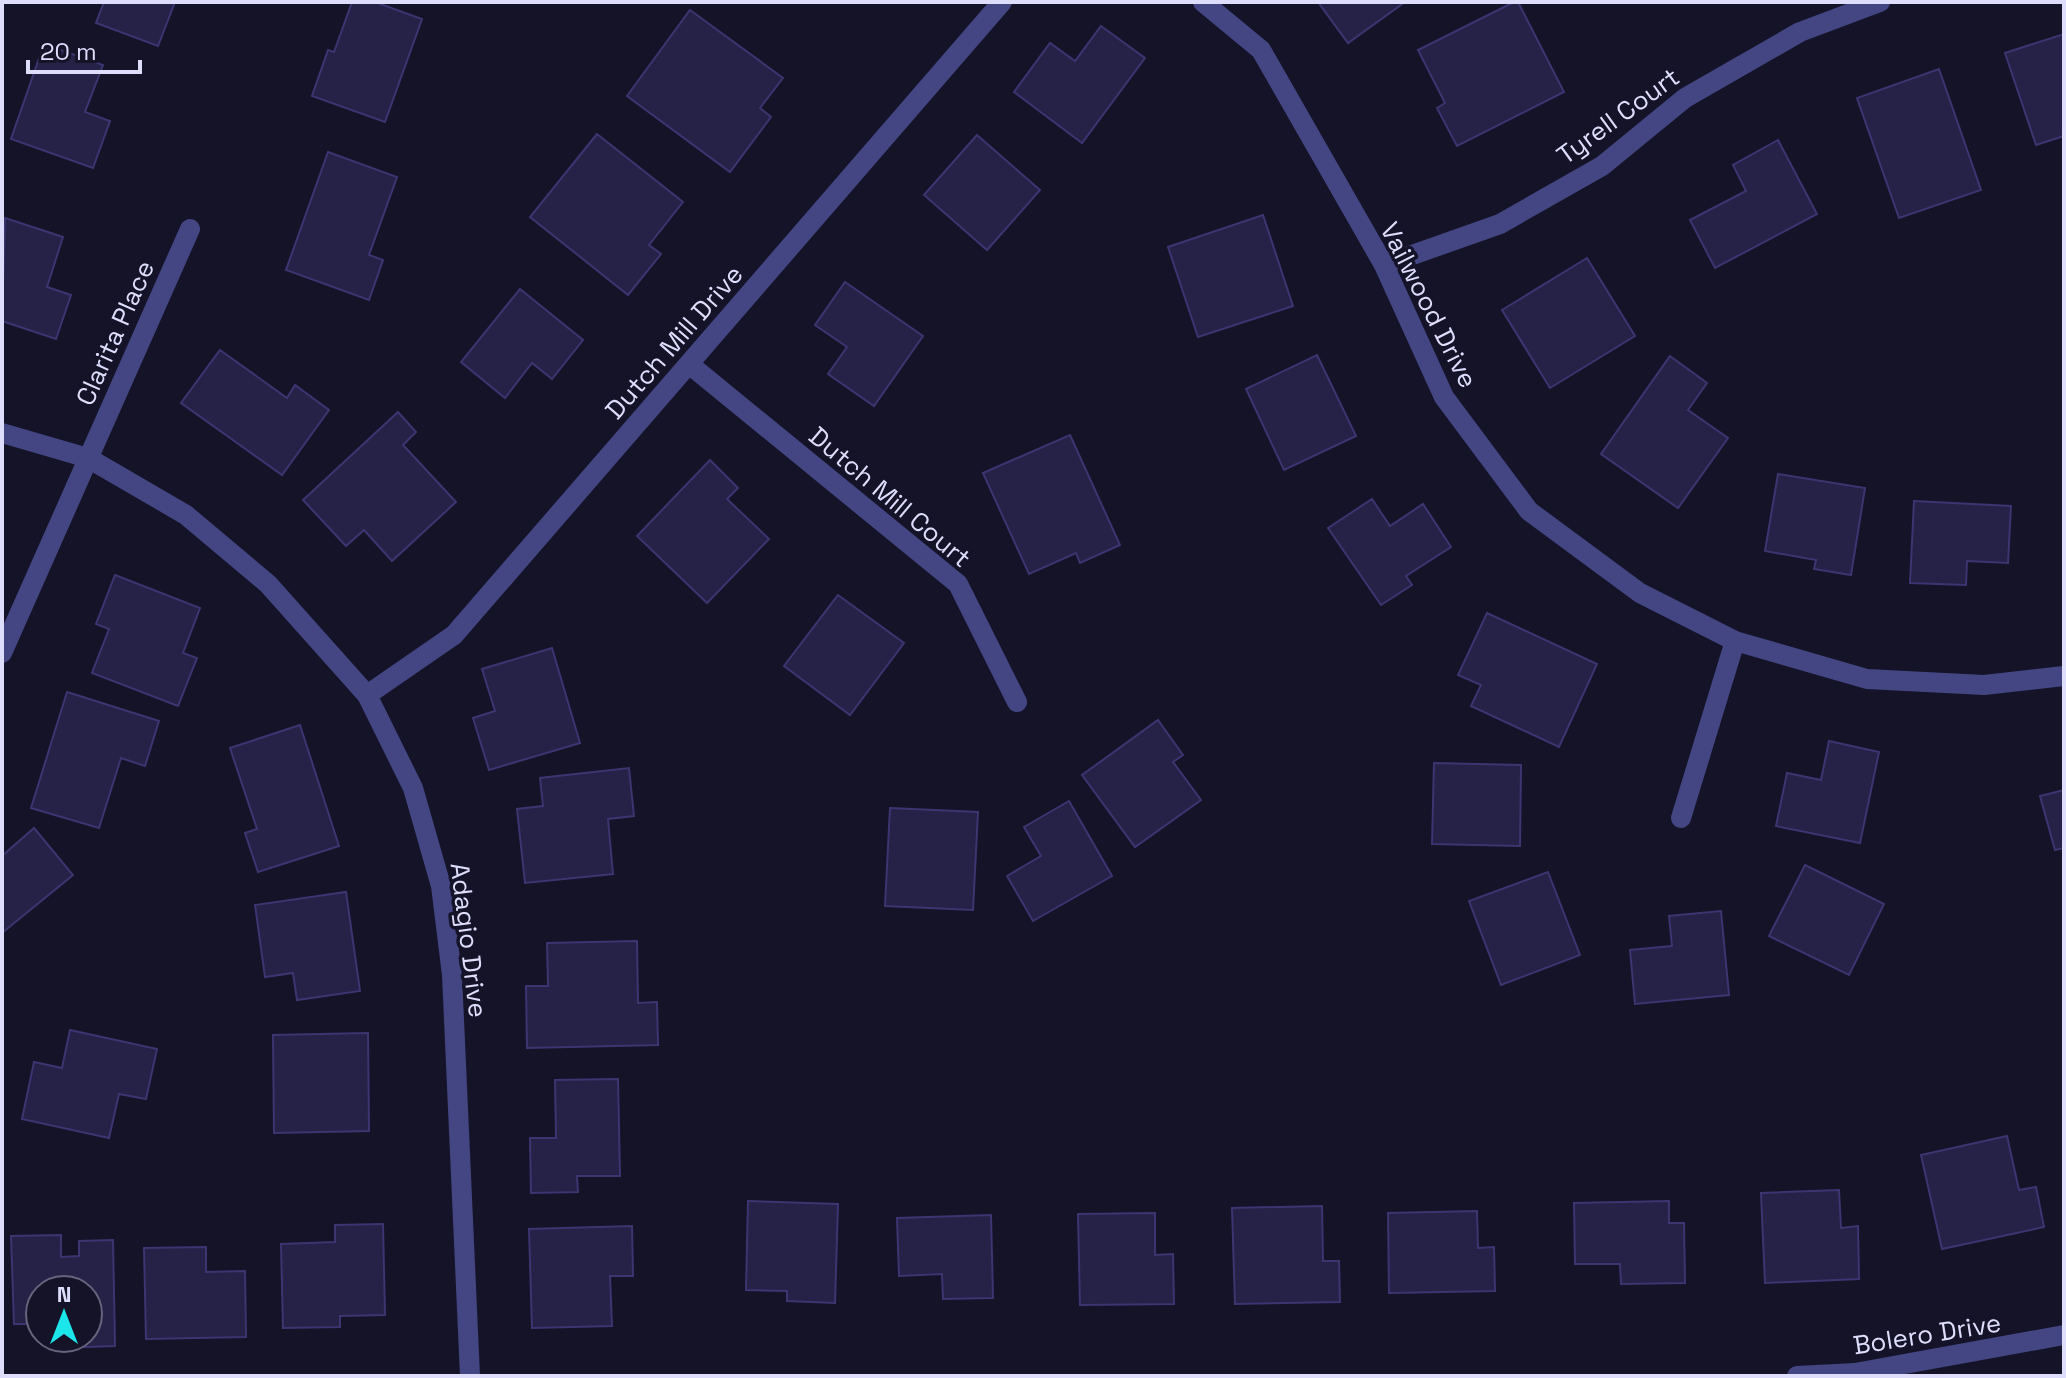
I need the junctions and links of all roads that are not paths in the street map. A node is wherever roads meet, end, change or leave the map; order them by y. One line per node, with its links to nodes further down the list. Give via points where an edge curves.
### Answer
1 (1002, 2): 6 (street, Dutch Mill Drive)
2 (1203, 2): 5 (street, Vailwood Drive, via 1261,50)
3 (1880, 2): 5 (street, Tyrell Court, via 1800,32 1698,90 1602,166 1500,224)
4 (190, 229): 8 (street, Clarita Place)
5 (1384, 265): 9 (street, Vailwood Drive, via 1444,397 1529,511 1640,593)
6 (689, 364): 12 (street, Dutch Mill Drive, via 454,635); 13 (street, Dutch Mill Court, via 958,584)
7 (2, 433): 8 (street, Adagio Drive)
8 (88, 458): 10 (street, Clarita Place); 12 (street, Adagio Drive, via 186,515 268,584)
9 (1735, 641): 11 (street, Vailwood Drive, via 1867,679 1984,685); 14 (street)
10 (2, 653)
11 (2064, 676)
12 (367, 695): 16 (street, Adagio Drive, via 413,788 441,886 452,975)
13 (1017, 702)
14 (1681, 818)
15 (2064, 1335): 17 (street, Bolero Drive, via 1855,1373)
16 (470, 1376)
17 (1797, 1376)

